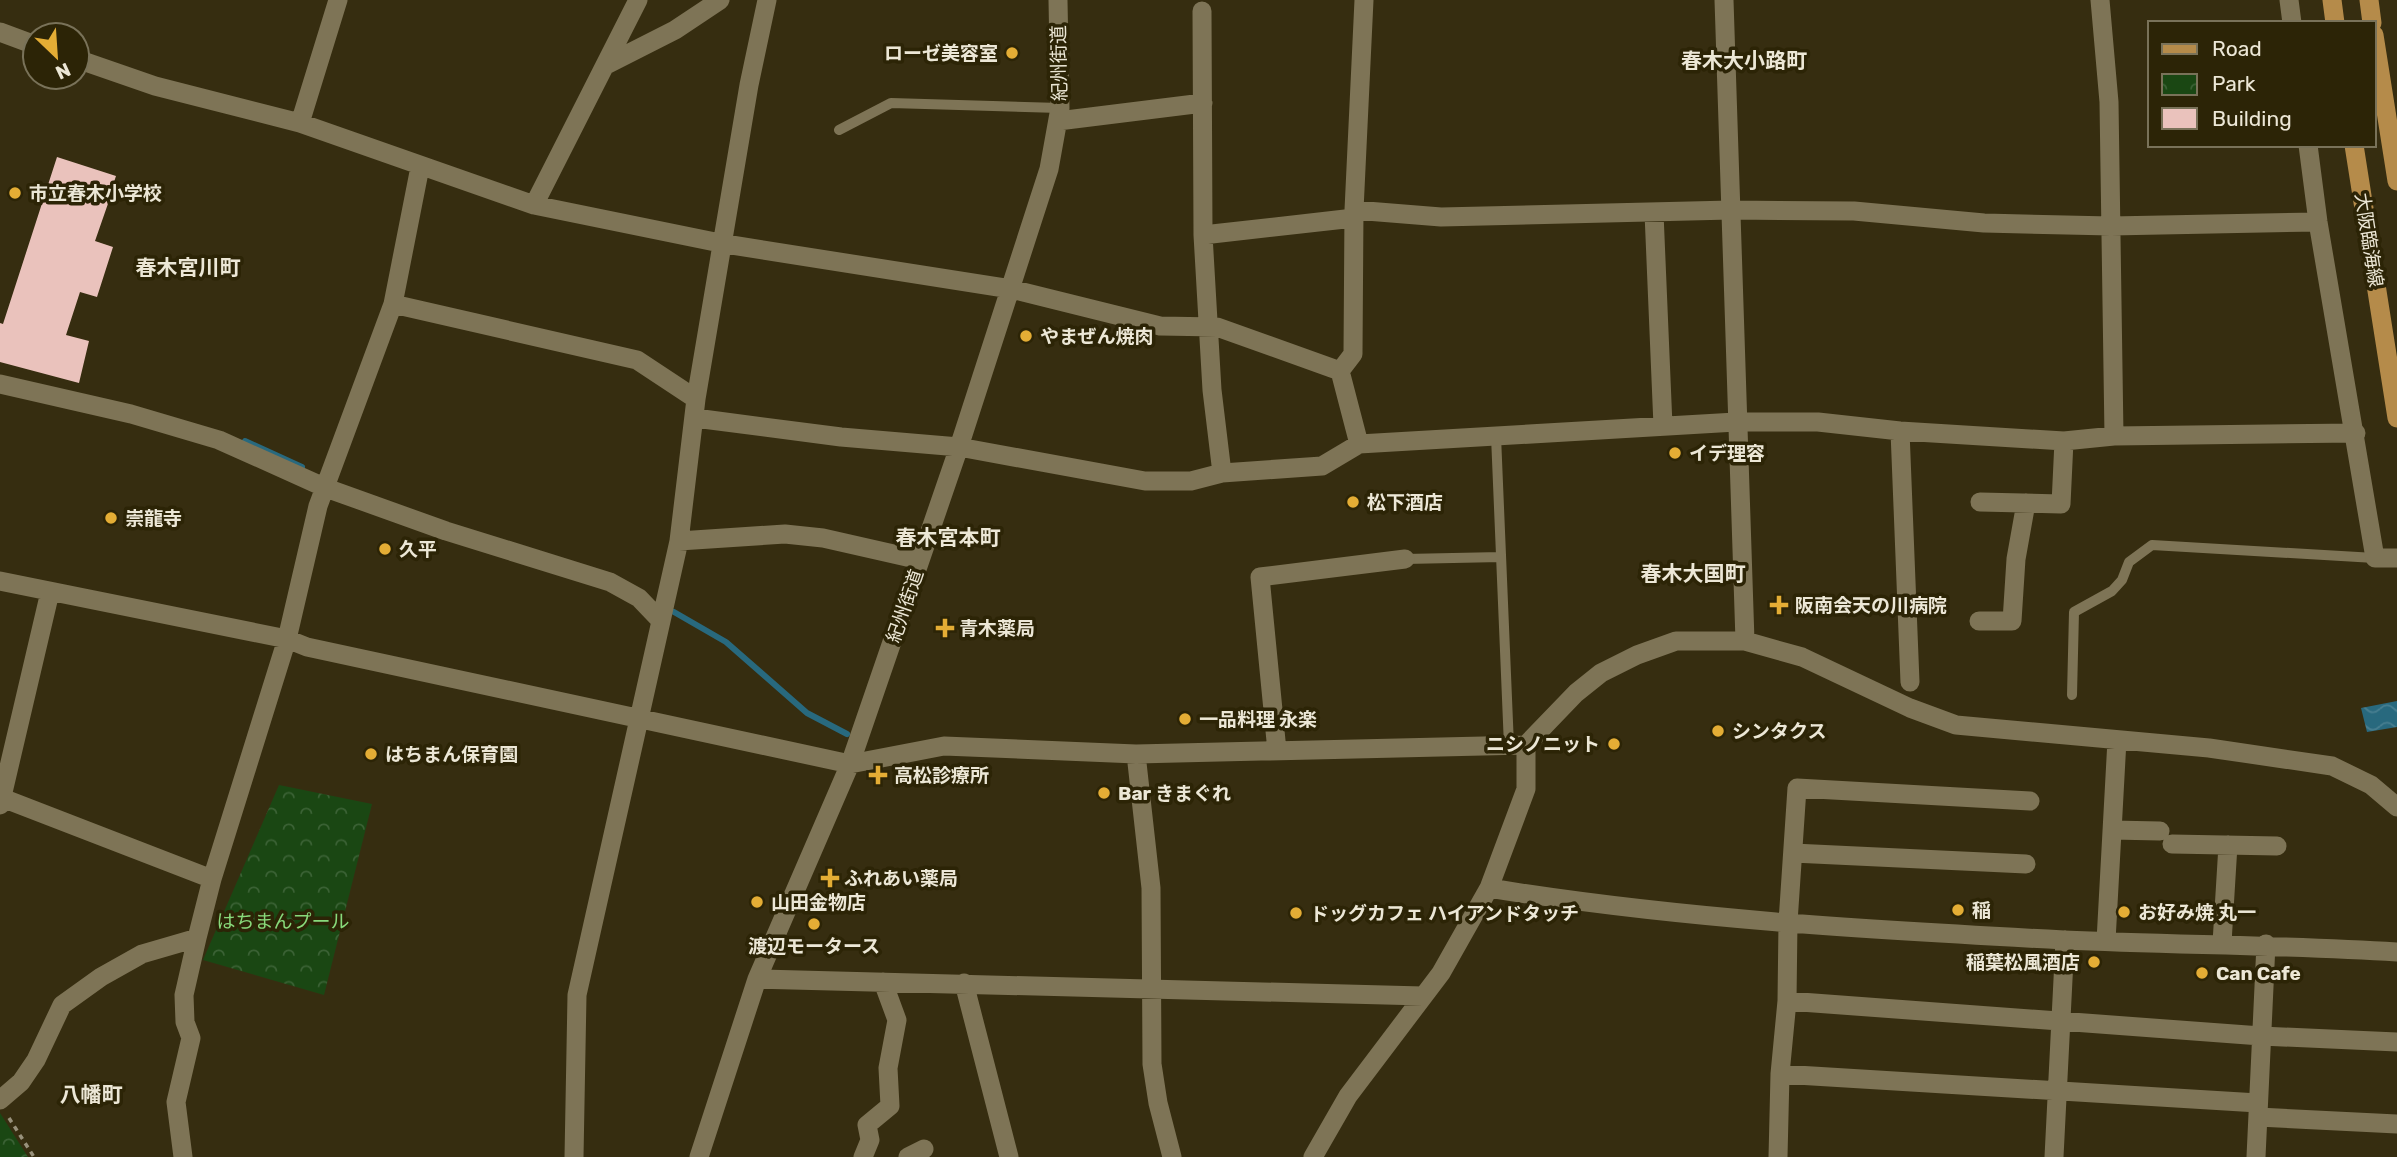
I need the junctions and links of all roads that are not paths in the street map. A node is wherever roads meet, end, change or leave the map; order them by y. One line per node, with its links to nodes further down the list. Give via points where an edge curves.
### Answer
1 (338, 0): 25 (street)
2 (638, 0): 22 (street)
3 (720, 0): 22 (street, via 675,30)
4 (767, 0): 38 (street)
5 (1058, 0): 24 (street, 紀州街道)
6 (1364, 0): 34 (street)
7 (1724, 0): 32 (street)
8 (2094, 0): 9 (street)
9 (2100, 0): 10 (street); 36 (street, via 2109,102)
10 (2109, 0)
11 (2289, 0): 15 (street)
12 (2332, 0): 16 (main road)
13 (2369, 0): 17 (main road)
14 (1202, 11): 23 (street)
15 (2292, 21)
16 (2335, 21)
17 (2372, 21)
18 (0, 32): 19 (street)
19 (21, 40)
20 (2376, 48): 30 (main road, 大阪臨海線)
21 (91, 64): 25 (street, via 155,86)
22 (606, 65): 31 (street)
23 (1203, 103): 24 (street); 37 (street)
24 (1059, 114): 26 (lane, via 891,103); 39 (street, 紀州街道, via 1049,169)
25 (300, 123): 29 (street)
26 (839, 130)
27 (2308, 147): 35 (street)
28 (2354, 147): 45 (main road, 大阪臨海線)
29 (420, 167): 31 (street); 40 (street)
30 (2397, 181)
31 (534, 205): 38 (street)
32 (1731, 210): 33 (street); 36 (street, via 1854,211 1984,223); 46 (street)
33 (1654, 213): 34 (street); 47 (street)
34 (1354, 214): 37 (street); 42 (street, via 1353,354)
35 (2318, 222): 36 (street); 49 (street)
36 (2111, 226): 51 (street)
37 (1203, 234): 41 (street)
38 (725, 244): 39 (street); 44 (street)
39 (1011, 289): 41 (street, via 1160,326); 54 (street, 紀州街道)
40 (393, 304): 44 (street, via 637,360); 56 (street)
41 (1209, 326): 42 (street); 55 (street)
42 (1340, 371): 53 (street)
43 (0, 384): 56 (street, via 219,440)
44 (696, 409): 54 (street, via 841,437); 59 (street)
45 (2397, 418)
46 (1736, 422): 47 (street); 48 (street, via 1818,422); 70 (street)
47 (1664, 426): 50 (street)
48 (1900, 431): 52 (street); 71 (street)
49 (2356, 433): 51 (street); 61 (street)
50 (1496, 436): 53 (street); 60 (lane)
51 (2114, 436): 52 (street)
52 (2064, 441): 58 (street, via 2061,504)
53 (1359, 444): 55 (street, via 1322,466)
54 (959, 447): 55 (street, via 1145,481 1191,481); 64 (street, 紀州街道)
55 (1222, 473)
56 (326, 488): 67 (street, via 610,582 639,598); 69 (street)
57 (1980, 502): 58 (street)
58 (2026, 503): 68 (street, via 2011,621)
59 (679, 541): 64 (street, via 785,534 823,538); 67 (street)
60 (1501, 557): 63 (lane); 75 (lane)
61 (2375, 558): 62 (street); 72 (lane, via 2152,545 2129,562 2112,591 2074,612)
62 (2397, 558)
63 (1405, 559): 76 (street, via 1260,577)
64 (920, 561): 78 (street, 紀州街道)
65 (0, 581): 66 (street)
66 (50, 592): 69 (street); 79 (street)
67 (661, 621): 73 (street)
68 (1979, 621)
69 (287, 639): 73 (street, via 468,684); 87 (street)
70 (1745, 641): 74 (street, via 1802,657 1910,709 1956,725); 75 (street, via 1676,641 1637,655 1601,673)
71 (1910, 682)
72 (2072, 695)
73 (639, 717): 78 (street); 111 (street, via 577,995)
74 (2117, 740): 81 (street, via 2332,766 2371,785); 82 (street)
75 (1517, 745): 76 (street); 88 (street, via 1526,789)
76 (1277, 751): 77 (street)
77 (1136, 754): 78 (street, via 944,746); 99 (street, via 1151,888)
78 (850, 765): 96 (street, 紀州街道)
79 (1, 800): 87 (street)
80 (2030, 801): 85 (street, via 1797,788)
81 (2397, 807)
82 (2112, 830): 83 (street); 92 (street)
83 (2228, 845): 84 (street); 93 (street)
84 (2277, 846)
85 (1793, 853): 86 (street); 89 (street)
86 (2026, 864)
87 (212, 879): 90 (street)
88 (1489, 888): 89 (street, via 1603,906); 100 (street)
89 (1788, 922): 91 (street); 101 (street)
90 (197, 938): 107 (street, via 142,954 62,1005 36,1060); 110 (street, via 184,995 191,1038 176,1102)
91 (2065, 940): 92 (street); 102 (street)
92 (2106, 941): 93 (street)
93 (2222, 943): 94 (street)
94 (2266, 944): 95 (street); 103 (street)
95 (2397, 952)
96 (757, 979): 97 (street); 112 (street, 紀州街道)
97 (883, 982): 98 (street); 113 (street, via 897,1020 887,1069 890,1106 867,1125 870,1140)
98 (964, 984): 99 (street); 114 (street)
99 (1152, 989): 100 (street); 115 (street, via 1152,1064)
100 (1423, 996): 116 (street, via 1348,1096)
101 (1787, 1001): 102 (street); 105 (street)
102 (2060, 1020): 103 (street); 106 (street)
103 (2261, 1036): 104 (street); 108 (street)
104 (2397, 1042)
105 (1780, 1074): 106 (street); 117 (street)
106 (2056, 1091): 108 (street); 118 (street)
107 (3, 1107)
108 (2258, 1110): 109 (street); 119 (street)
109 (2397, 1124)
110 (183, 1157)
111 (574, 1157)
112 (699, 1157)
113 (863, 1157)
114 (1009, 1157)
115 (1172, 1157)
116 (1313, 1157)
117 (1778, 1157)
118 (2054, 1157)
119 (2256, 1157)

